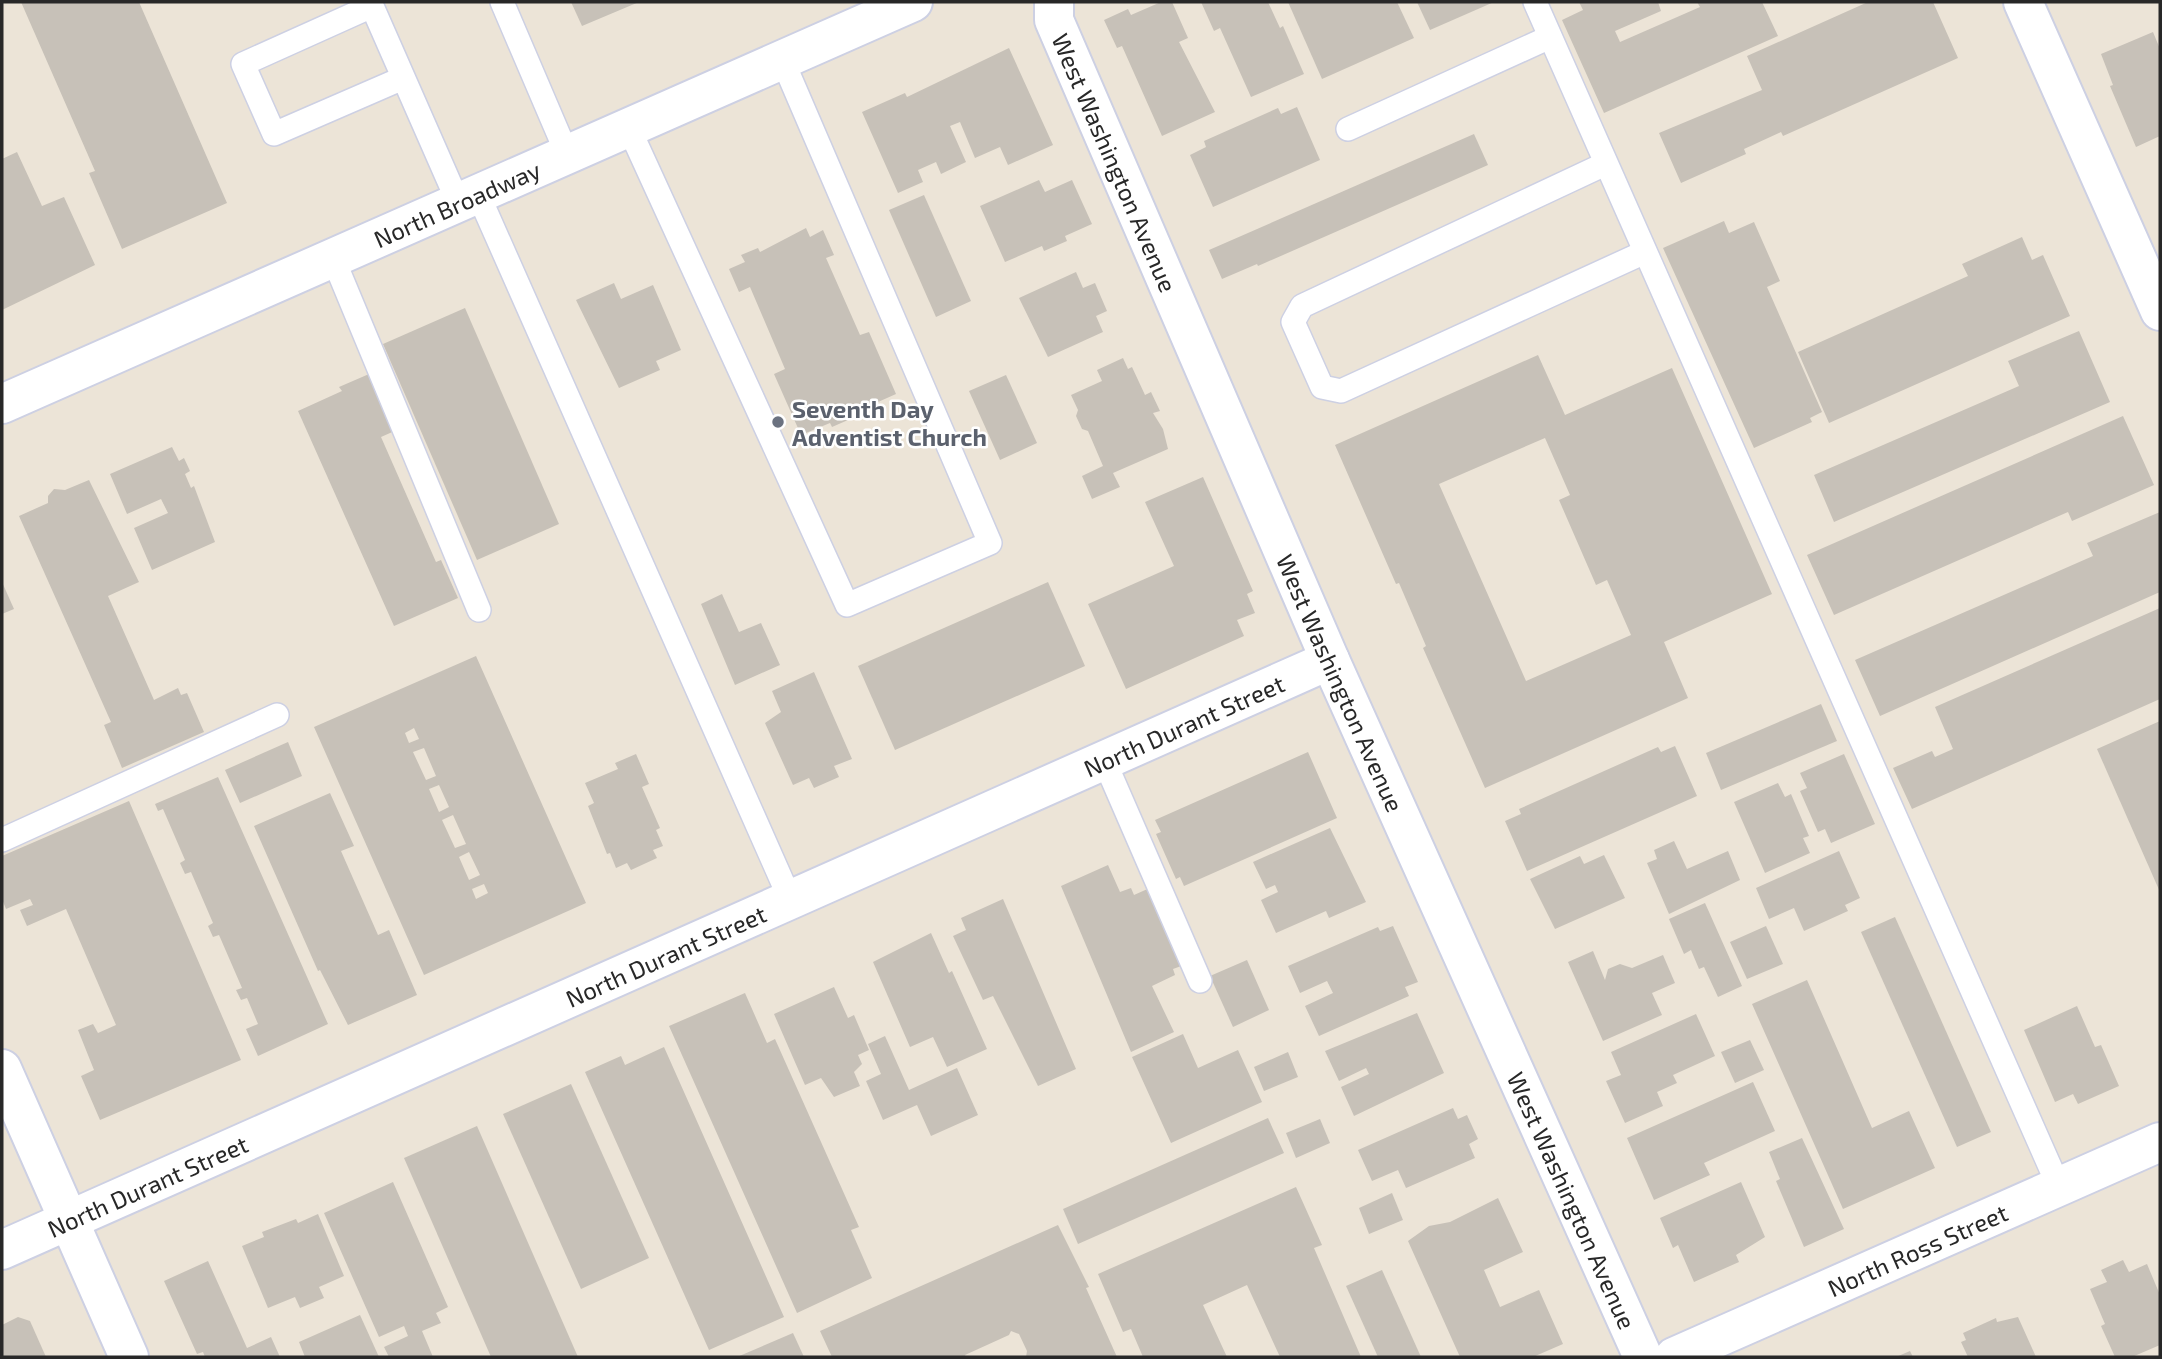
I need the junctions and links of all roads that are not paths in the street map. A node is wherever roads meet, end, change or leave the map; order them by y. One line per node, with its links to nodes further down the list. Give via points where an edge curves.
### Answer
1 (502, 2): 11 (lane)
2 (913, 2): 7 (street, North Broadway)
3 (1055, 2): 19 (street, West Washington Avenue, via 1054,20)
4 (1535, 2): 6 (lane)
5 (2023, 2): 16 (street)
6 (1550, 37): 10 (lane); 12 (lane)
7 (782, 59): 9 (street, North Broadway); 9 (lane, via 990,542 846,605)
8 (403, 78): 8 (lane, via 372,6 243,64 274,134); 13 (lane)
9 (628, 127): 11 (street, North Broadway)
10 (1348, 129)
11 (567, 154): 13 (street, North Broadway)
12 (1605, 164): 14 (lane); 14 (lane, via 1302,306 1293,323 1322,387 1341,391)
13 (468, 198): 15 (street, North Broadway); 23 (lane)
14 (1645, 252): 27 (lane)
15 (333, 258): 17 (street, North Broadway); 18 (lane)
16 (2160, 311)
17 (2, 404)
18 (479, 610)
19 (1330, 660): 21 (street, North Durant Street); 31 (street, West Washington Avenue)
20 (277, 715): 22 (lane)
21 (1104, 760): 23 (street, North Durant Street); 24 (lane)
22 (2, 840)
23 (790, 899): 28 (street, North Durant Street)
24 (1200, 981)
25 (2, 1069): 28 (street)
26 (2160, 1142): 27 (street, North Ross Street)
27 (2059, 1187): 32 (street, North Ross Street)
28 (69, 1220): 29 (street, North Durant Street); 30 (street)
29 (2, 1250)
30 (129, 1357)
31 (1643, 1357)
32 (1674, 1357)

